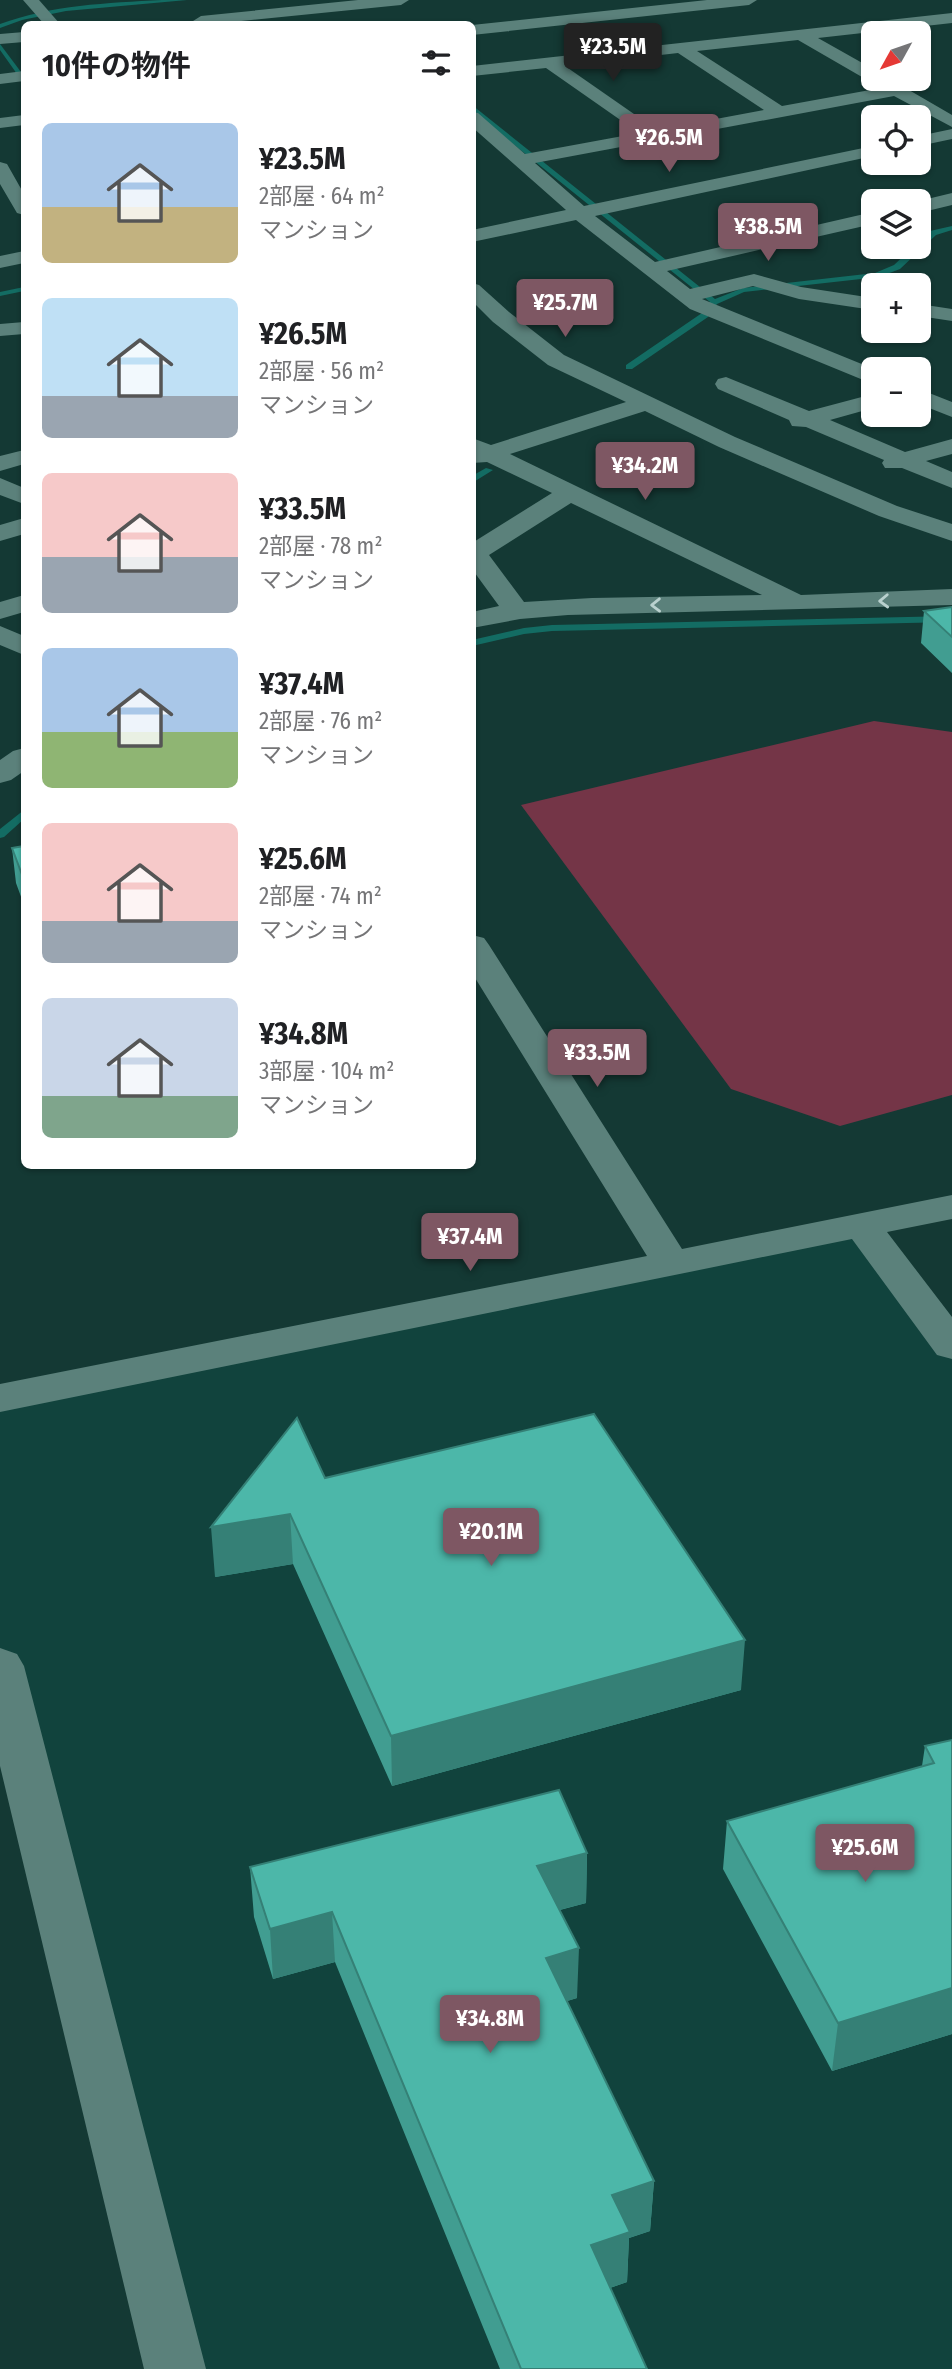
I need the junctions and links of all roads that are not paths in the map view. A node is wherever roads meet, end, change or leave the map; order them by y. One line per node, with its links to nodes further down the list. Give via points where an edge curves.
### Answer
1 (401, 0): 3 (street)
2 (749, 0): 8 (street)
3 (329, 4): 6 (street)
4 (899, 5): 7 (street)
5 (952, 18): 7 (street)
6 (199, 19)
7 (927, 20): 9 (street); 10 (street)
8 (476, 30)
9 (952, 33)
10 (800, 34): 11 (street); 13 (street)
11 (680, 47): 12 (street); 17 (street)
12 (549, 62): 14 (street); 23 (street)
13 (861, 69)
14 (476, 71)
15 (892, 91): 17 (street)
16 (899, 91): 20 (street)
17 (780, 113): 23 (street)
18 (21, 120): 21 (street)
19 (476, 120): 26 (street)
20 (952, 122)
21 (0, 123)
22 (952, 134): 24 (street)
23 (655, 136): 26 (street)
24 (931, 138)
25 (861, 154): 31 (street)
26 (523, 160): 31 (street)
27 (0, 168): 29 (street)
28 (952, 199): 30 (street)
29 (21, 204)
30 (931, 204)
31 (580, 213): 33 (street); 36 (street)
32 (861, 221): 36 (street)
33 (476, 235)
34 (21, 258): 35 (street)
35 (0, 262)
36 (654, 268): 38 (street)
37 (476, 293): 51 (street, via 556,360)
38 (688, 296): 40 (street, via 754,280 799,293); 46 (street, via 697,305)
39 (952, 296): 41 (street)
40 (861, 301)
41 (931, 307)
42 (931, 312): 43 (street)
43 (952, 315)
44 (21, 328): 45 (street)
45 (0, 330)
46 (861, 372)
47 (941, 382): 49 (street)
48 (726, 384): 54 (street)
49 (931, 385)
50 (931, 401): 53 (street)
51 (645, 404): 55 (street); 57 (street)
52 (861, 404): 54 (street)
53 (952, 410)
54 (808, 419): 55 (street); 59 (street)
55 (727, 442): 62 (street)
56 (952, 446): 59 (street)
57 (478, 452): 64 (street)
58 (21, 458): 60 (street)
59 (904, 460): 61 (street); 62 (street)
60 (0, 464)
61 (952, 481)
62 (825, 484): 66 (street)
63 (0, 485): 65 (street)
64 (571, 492): 69 (street); 72 (street)
65 (21, 496)
66 (945, 526)
67 (21, 527): 68 (street)
68 (0, 533)
69 (476, 552)
70 (476, 556): 75 (street)
71 (952, 597): 72 (street, one-way to 72)
72 (796, 602): 75 (street, one-way to 75, via 563,606)
73 (21, 604): 74 (street)
74 (0, 611)
75 (517, 611): 76 (street)
76 (476, 619)
77 (0, 634): 78 (street)
78 (21, 645)
79 (21, 759): 80 (street)
80 (0, 774)
81 (476, 951): 84 (street)
82 (952, 1207): 83 (street)
83 (862, 1226): 84 (street); 85 (street)
84 (672, 1264): 86 (street)
85 (952, 1346)
86 (0, 1398)
87 (0, 1666): 88 (street)
88 (176, 2369)

